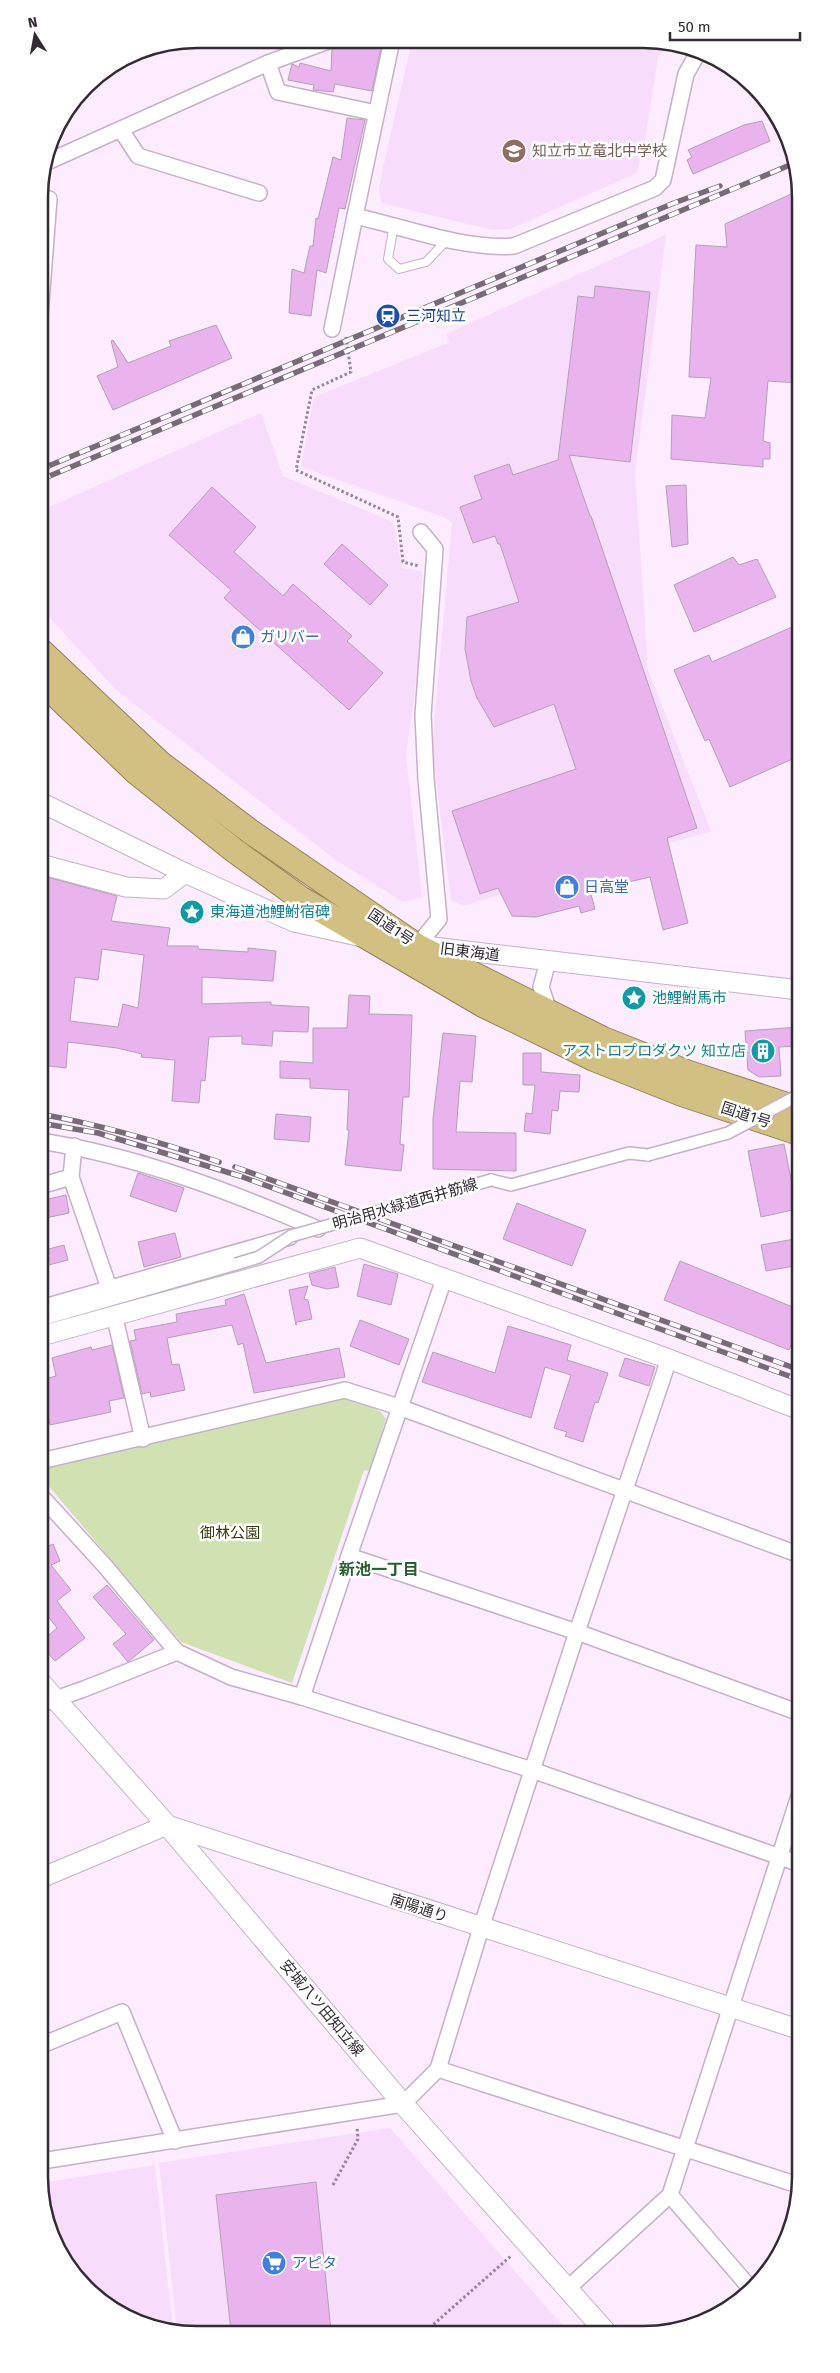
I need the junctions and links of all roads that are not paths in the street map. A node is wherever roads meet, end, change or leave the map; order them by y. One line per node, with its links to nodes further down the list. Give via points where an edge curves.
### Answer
1 (309, 48): 4 (street)
2 (390, 48): 5 (street)
3 (695, 57): 13 (street, via 686,74 663,180 655,188 514,246 494,248)
4 (268, 63): 5 (street, via 278,92); 6 (street)
5 (376, 113): 11 (street)
6 (121, 130): 7 (street); 8 (street, via 138,156)
7 (53, 160)
8 (259, 193)
9 (48, 198): 10 (street)
10 (48, 211)
11 (355, 216): 12 (street); 14 (street)
12 (394, 225): 13 (street); 13 (lane, via 388,259 399,269 426,262)
13 (448, 239)
14 (332, 329)
15 (421, 532): 22 (street, via 435,549 423,716 439,919)
16 (48, 657): 22 (highway, 国道1号, via 160,763 250,832)
17 (48, 687): 21 (highway, 国道1号, via 136,772 235,851 300,898)
18 (48, 806): 20 (street, 旧東海道)
19 (48, 866): 20 (street, via 126,887 164,889)
20 (185, 873): 21 (street, 旧東海道, via 294,922)
21 (369, 939): 22 (street, 旧東海道); 28 (highway, 国道1号, via 484,1004 594,1059 682,1094)
22 (417, 946): 23 (street, 旧東海道); 25 (highway, 国道1号)
23 (548, 961): 24 (street, 旧東海道); 25 (street, via 541,987)
24 (792, 989)
25 (549, 1011): 27 (highway, 国道1号, via 603,1039)
26 (792, 1099): 37 (street, 明治用水緑道西井筋線, bridge, via 728,1133 648,1155 629,1153 511,1184 491,1180 291,1236 258,1257)
27 (792, 1106)
28 (792, 1130)
29 (48, 1142): 30 (street)
30 (74, 1146): 31 (street); 34 (street, via 202,1183 318,1229)
31 (72, 1177): 32 (street); 34 (street)
32 (47, 1184)
33 (444, 1279): 36 (street, via 360,1248); 39 (street); 40 (street)
34 (108, 1288): 35 (street)
35 (47, 1306)
36 (114, 1314): 38 (street); 42 (street)
37 (47, 1318)
38 (47, 1334)
39 (669, 1359): 41 (street); 44 (street)
40 (399, 1407): 42 (street, via 345,1390); 44 (street); 47 (street)
41 (792, 1407)
42 (143, 1438): 43 (street)
43 (47, 1460)
44 (624, 1490): 46 (street); 48 (street)
45 (47, 1503): 49 (street)
46 (792, 1552)
47 (349, 1556): 48 (street); 50 (street)
48 (577, 1632): 52 (street); 53 (street)
49 (177, 1652): 50 (street, via 231,1677); 51 (street, via 84,1690)
50 (302, 1697): 53 (street)
51 (48, 1701): 55 (main road, 安城八ツ田知立線)
52 (792, 1710)
53 (532, 1770): 56 (street); 59 (street)
54 (792, 1817): 56 (street)
55 (167, 1825): 58 (street); 59 (street, 南陽通り); 64 (main road, 安城八ツ田知立線)
56 (779, 1857): 57 (street); 60 (street)
57 (792, 1861)
58 (47, 1875)
59 (481, 1928): 60 (street, 南陽通り); 63 (street)
60 (731, 2008): 61 (street, 南陽通り); 66 (street)
61 (792, 2027)
62 (47, 2043): 65 (street, via 122,2012)
63 (438, 2068): 64 (street); 66 (street)
64 (403, 2104): 65 (street); 71 (main road, 安城八ツ田知立線)
65 (175, 2141): 67 (street)
66 (685, 2149): 68 (street); 69 (street)
67 (47, 2160)
68 (792, 2183)
69 (670, 2196): 70 (street); 71 (street)
70 (747, 2284)
71 (567, 2289): 72 (main road, 安城八ツ田知立線)
72 (600, 2326)

